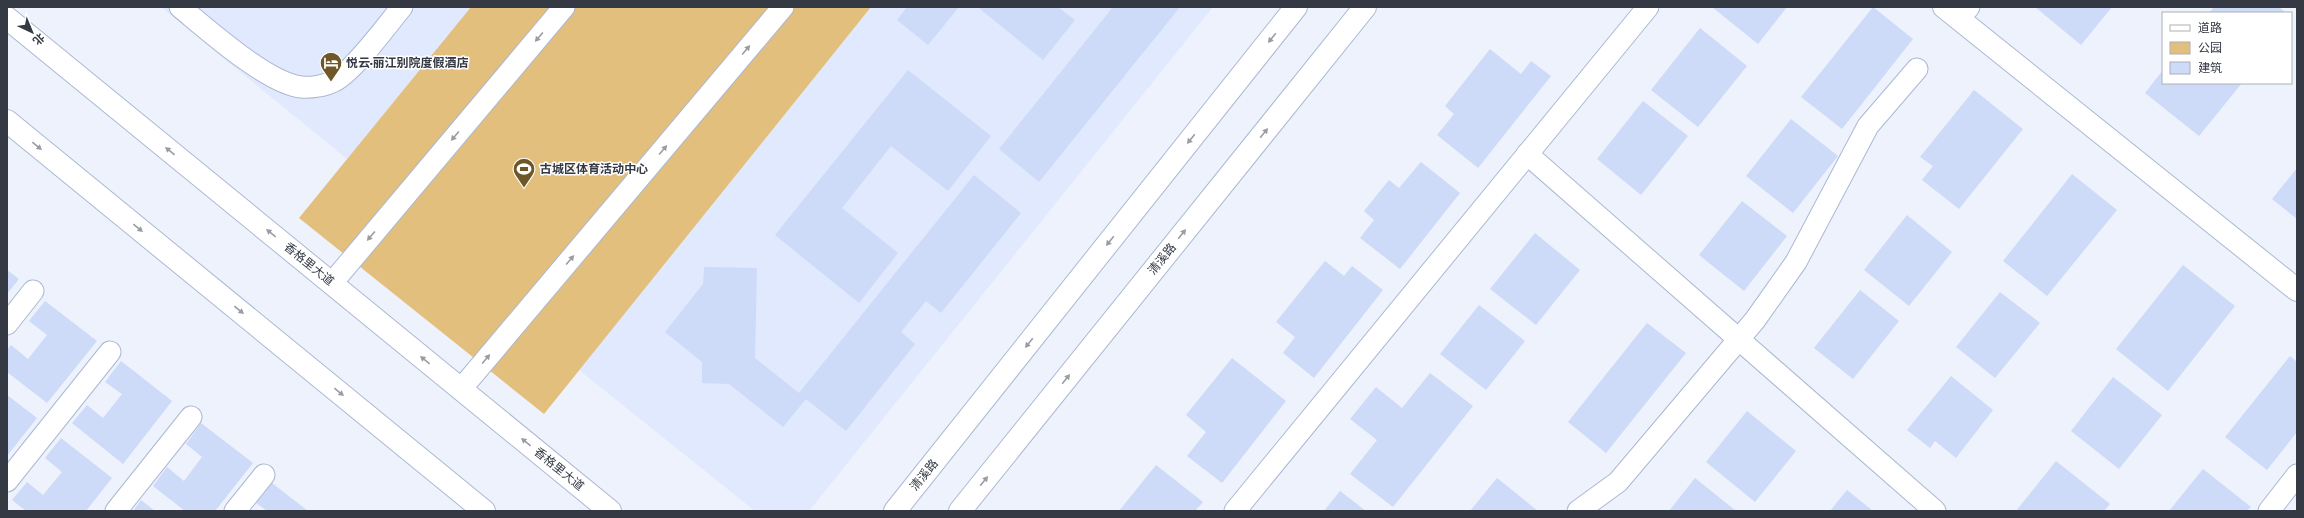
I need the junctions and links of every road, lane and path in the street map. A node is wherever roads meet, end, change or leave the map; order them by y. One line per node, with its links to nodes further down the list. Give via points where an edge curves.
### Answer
1 (180, 7): 2 (lane, via 243,58 284,83 302,87 319,86 334,81 347,72)
2 (402, 7)
3 (564, 7): 13 (lane, one-way to 13)
4 (782, 7): 19 (lane, one-way to 4)
5 (1296, 7): 28 (street, 清溪路, one-way to 28)
6 (1365, 7): 29 (street, 清溪路, one-way to 6)
7 (1648, 7): 12 (lane)
8 (1957, 11): 14 (street)
9 (7, 18): 13 (street, 香格里大道, one-way to 9)
10 (1917, 69): 17 (lane, via 1868,126 1796,262)
11 (7, 121): 26 (street, one-way to 26)
12 (1527, 154): 17 (lane); 30 (lane)
13 (332, 283): 19 (street, 香格里大道, one-way to 13)
14 (2297, 290)
15 (33, 291): 16 (lane)
16 (7, 324)
17 (1739, 339): 31 (lane, via 1618,482); 32 (lane)
18 (110, 352): 23 (lane)
19 (461, 389): 27 (street, 香格里大道, one-way to 19)
20 (191, 417): 24 (lane)
21 (264, 474): 25 (lane)
22 (2297, 475): 33 (lane)
23 (7, 482)
24 (116, 511)
25 (235, 511)
26 (484, 511)
27 (610, 511)
28 (895, 511)
29 (960, 511)
30 (1235, 511)
31 (1578, 511)
32 (1935, 511)
33 (2269, 511)

